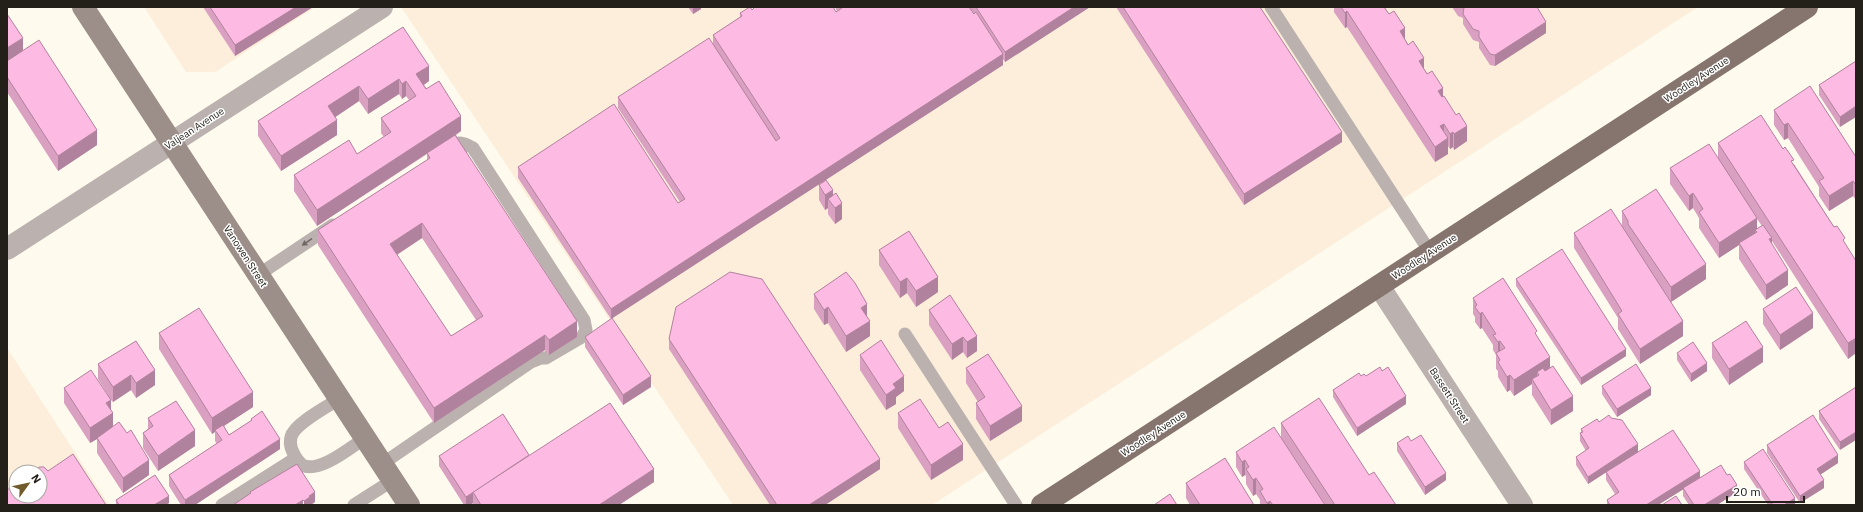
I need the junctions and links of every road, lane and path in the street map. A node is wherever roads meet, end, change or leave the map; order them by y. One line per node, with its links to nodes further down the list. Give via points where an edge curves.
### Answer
1 (83, 7): 5 (main road, Vanowen Street)
2 (382, 7): 5 (street, Valjean Avenue)
3 (1271, 7): 9 (lane)
4 (1806, 7): 9 (main road, Woodley Avenue)
5 (172, 142): 8 (street, Valjean Avenue); 10 (main road, Vanowen Street)
6 (436, 156): 16 (lane, via 456,143 464,142 473,148 584,320 586,330 582,337 546,358 531,362)
7 (345, 216): 10 (lane, one-way to 10)
8 (7, 249)
9 (1430, 252): 11 (main road, Woodley Avenue)
10 (258, 275): 13 (main road, Vanowen Street)
11 (1379, 286): 21 (main road, Woodley Avenue); 22 (street, Bassett Street)
12 (905, 334): 20 (lane)
13 (340, 399): 14 (main road, Vanowen Street); 15 (lane, via 298,427 291,436 291,448)
14 (365, 438): 15 (lane, via 324,464 313,467 302,465); 16 (main road, Vanowen Street)
15 (296, 458): 17 (lane)
16 (387, 472): 18 (lane); 19 (main road, Vanowen Street)
17 (222, 505)
18 (354, 505)
19 (409, 505)
20 (1016, 505)
21 (1042, 505)
22 (1522, 505)

